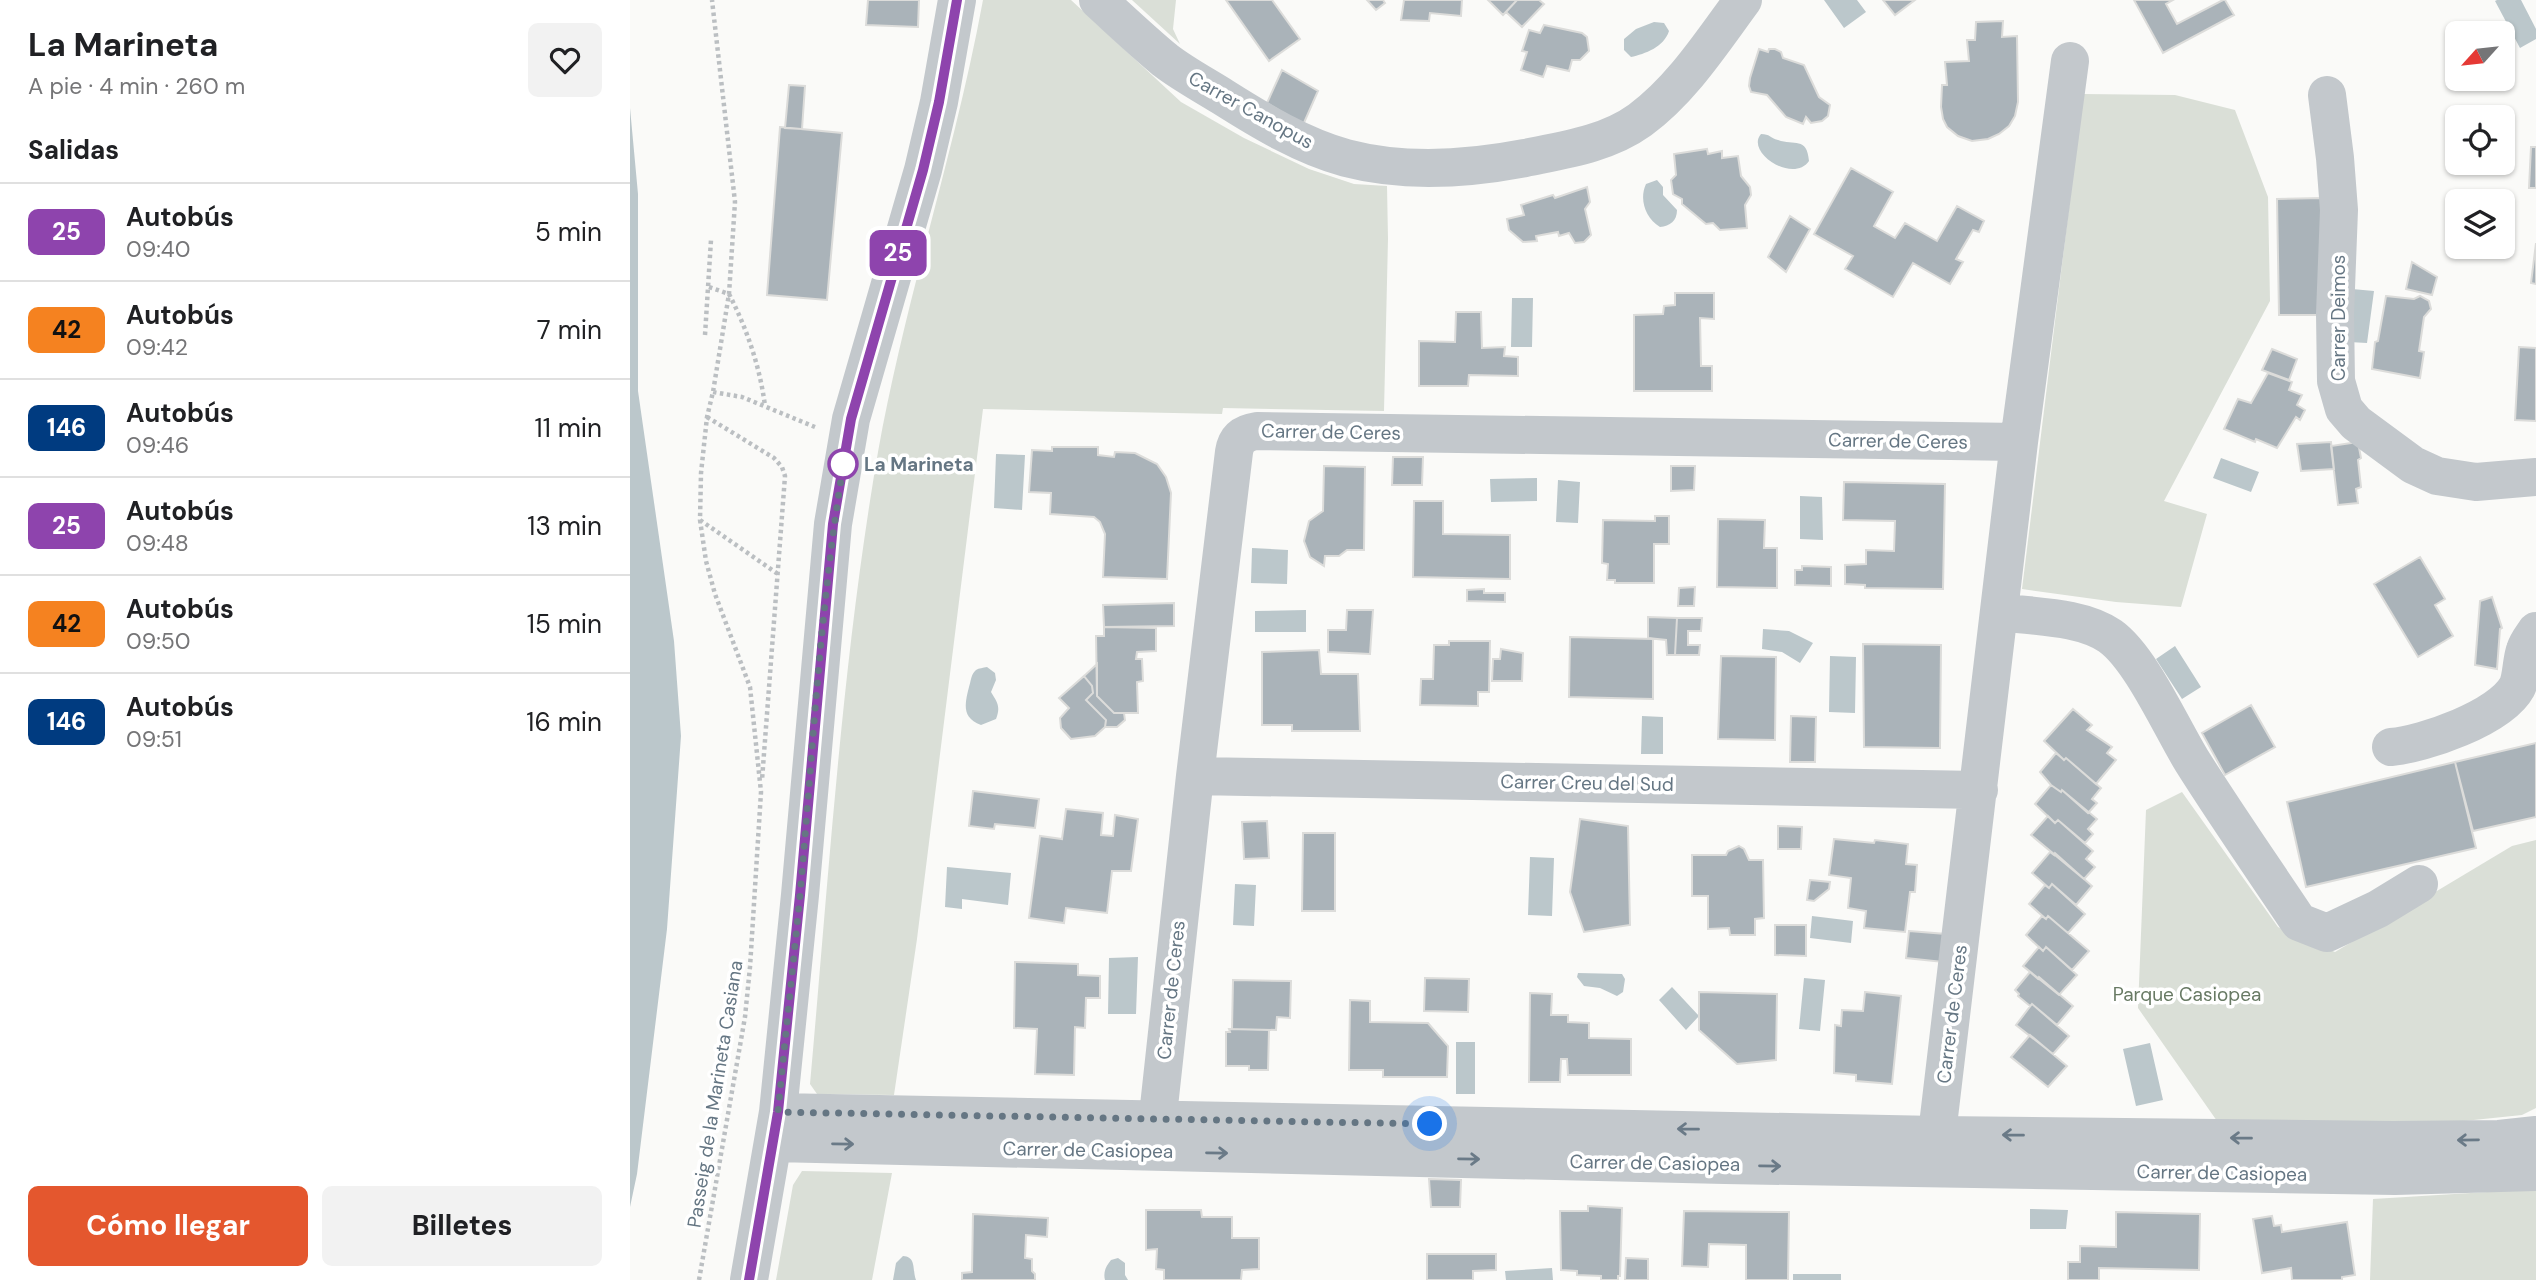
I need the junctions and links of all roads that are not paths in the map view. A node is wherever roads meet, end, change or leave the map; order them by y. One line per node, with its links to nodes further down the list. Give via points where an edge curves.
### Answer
1 (957, 0): 14 (street, via 923,170 854,407 833,524)
2 (1098, 0): 3 (street, Carrer Canopus, via 1168,62 1286,134 1347,158 1428,167 1492,164 1543,155 1623,130 1669,94)
3 (1743, 0)
4 (2070, 61): 6 (street, Carrer de Ceres)
5 (2327, 95): 7 (street, Carrer Deimos, via 2339,210 2336,381 2344,409 2413,465 2437,476 2476,482)
6 (2019, 442): 8 (street, Carrer de Ceres); 11 (street, Carrer de Ceres, via 1245,434 1234,452)
7 (2536, 477)
8 (2000, 612): 12 (street, Carrer de Ceres); 13 (street, via 2088,625 2121,646 2135,661 2193,762 2299,922 2327,933)
9 (2536, 632): 10 (street, via 2525,647 2517,687 2503,702 2436,738)
10 (2391, 747)
11 (1195, 776): 12 (street, Carrer Creu del Sud); 15 (street, Carrer de Ceres)
12 (1979, 790): 17 (street, Carrer de Ceres)
13 (2419, 884)
14 (776, 1127): 15 (street, Carrer de Casiopea); 19 (street)
15 (1156, 1135): 17 (street, Carrer de Casiopea)
16 (2536, 1135): 17 (street, Carrer de Casiopea, one-way to 17)
17 (1935, 1151): 18 (street, Carrer de Casiopea, via 2395,1176)
18 (2536, 1171)
19 (749, 1280)

